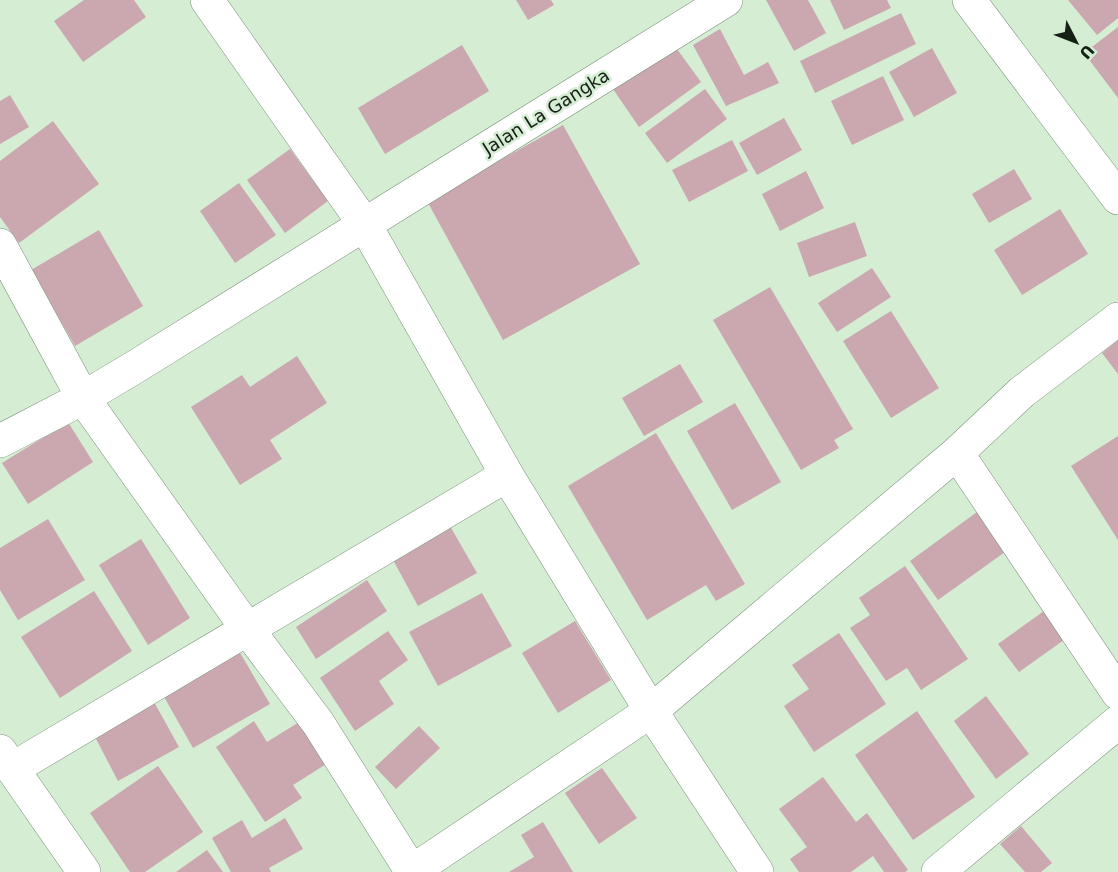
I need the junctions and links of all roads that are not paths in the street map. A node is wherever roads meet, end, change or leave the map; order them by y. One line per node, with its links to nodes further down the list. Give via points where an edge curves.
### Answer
1 (207, 0): 5 (street)
2 (726, 0): 5 (street, Jalan La Gangka)
3 (969, 0): 4 (street)
4 (1118, 198)
5 (365, 225): 8 (street, Jalan La Gangka); 11 (street)
6 (0, 245): 8 (street)
7 (1118, 320): 10 (street, via 1022,392)
8 (82, 398): 9 (street, Jalan La Gangka); 12 (street)
9 (0, 441)
10 (957, 453): 13 (street); 14 (street)
11 (507, 475): 12 (street); 14 (street)
12 (248, 630): 16 (street); 18 (street, via 318,723)
13 (1118, 693)
14 (651, 711): 18 (street); 19 (street)
15 (1118, 722): 20 (street)
16 (6, 760): 17 (street)
17 (84, 872)
18 (412, 872)
19 (757, 872)
20 (938, 872)

